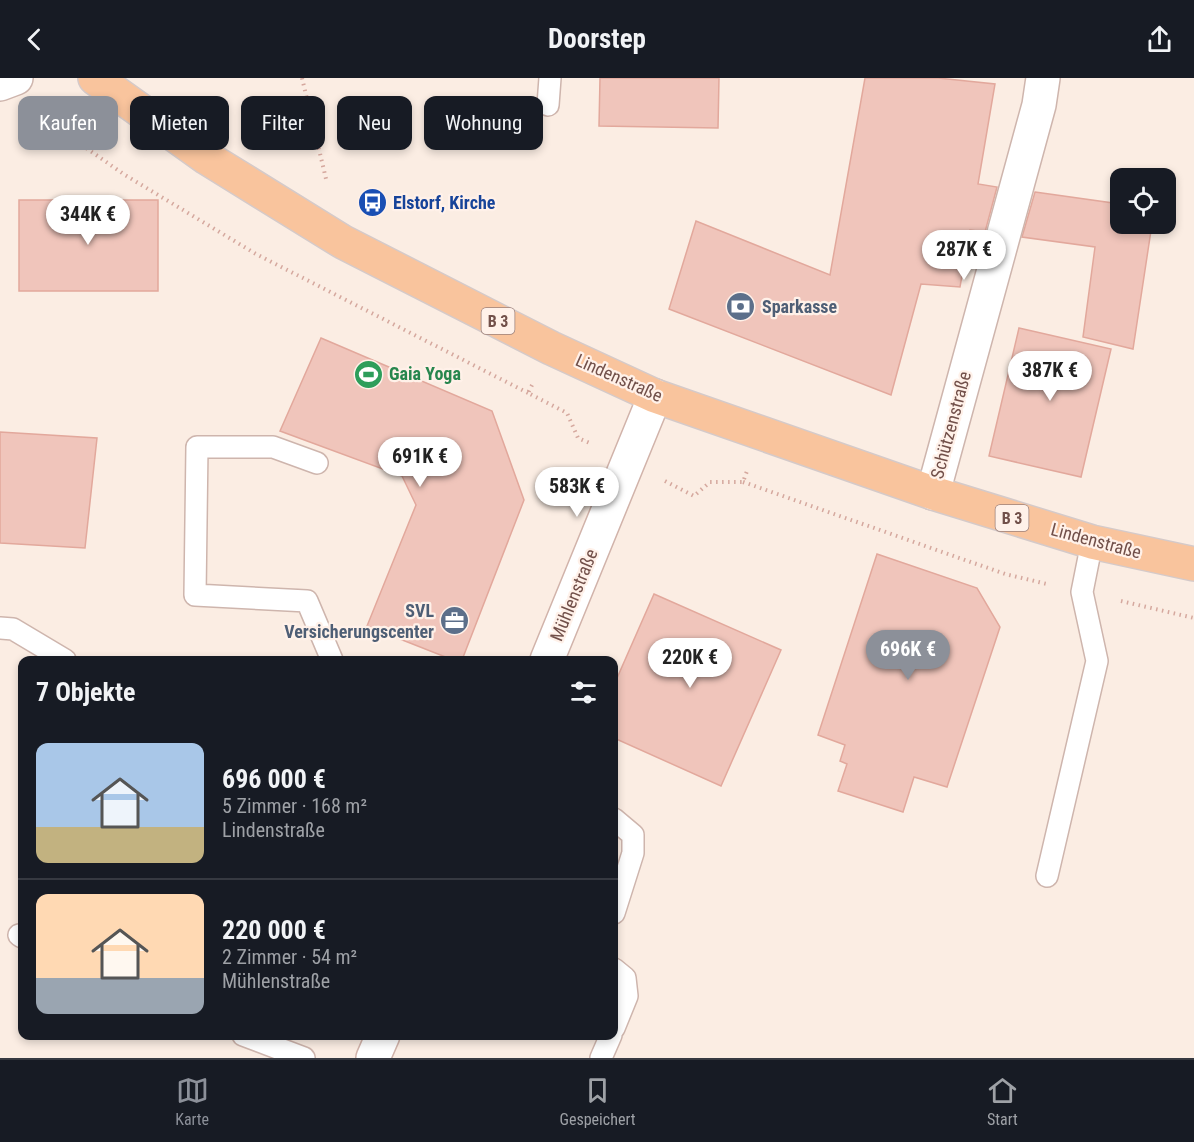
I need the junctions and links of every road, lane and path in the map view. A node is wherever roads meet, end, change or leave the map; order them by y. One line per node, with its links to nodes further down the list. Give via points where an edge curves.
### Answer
1 (16, 78): 6 (street)
2 (95, 78): 9 (main road, Lindenstraße / B 3, via 207,158)
3 (302, 78): 9 (path)
4 (550, 78): 7 (lane)
5 (1043, 78): 14 (street, Schützenstraße, via 1036,117)
6 (0, 84)
7 (548, 105)
8 (89, 150): 10 (path, via 256,254)
9 (343, 242): 11 (main road, Lindenstraße / B 3)
10 (528, 393)
11 (655, 396): 14 (main road, Lindenstraße / B 3); 22 (street, Mühlenstraße)
12 (317, 463): 21 (lane, via 273,447 196,447 195,595 307,601)
13 (743, 482): 17 (path, via 1005,574)
14 (933, 493): 15 (main road, Lindenstraße / B 3)
15 (1092, 542): 16 (main road, Lindenstraße / B 3); 17 (lane)
16 (1194, 564)
17 (1082, 592): 18 (path); 24 (lane, via 1097,661)
18 (1194, 618)
19 (0, 628): 20 (lane, via 13,629)
20 (58, 656)
21 (330, 656)
22 (549, 656)
23 (618, 822): 25 (lane, via 633,835 633,853)
24 (1047, 876)
25 (618, 900)
26 (618, 972): 27 (lane, via 625,978 627,996)
27 (618, 1018)
28 (256, 1040): 30 (lane)
29 (609, 1040): 31 (lane)
30 (304, 1058)
31 (601, 1058)

